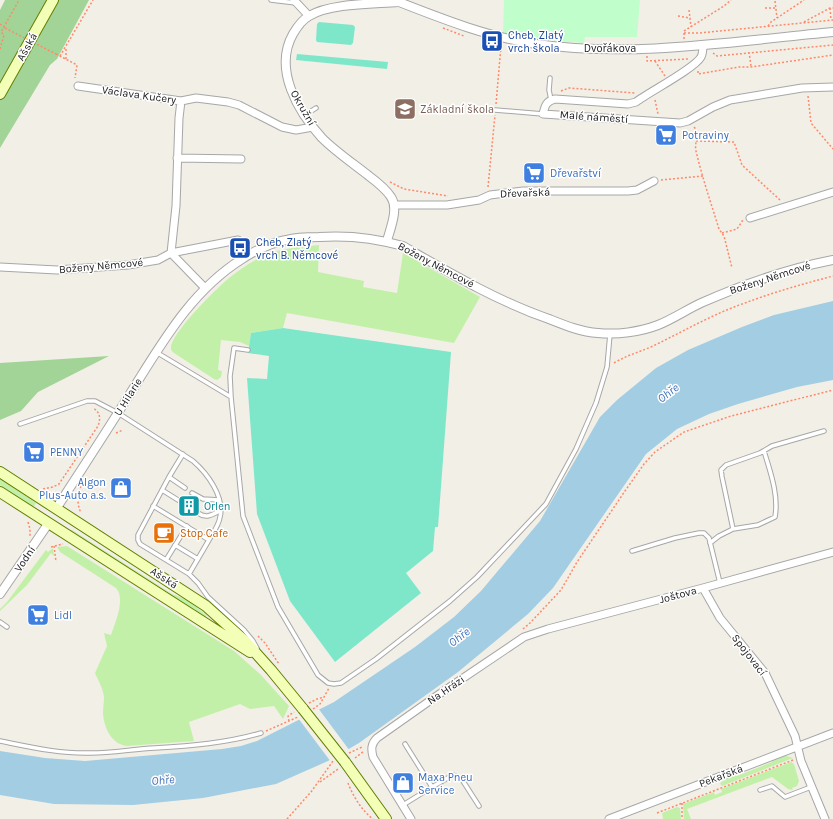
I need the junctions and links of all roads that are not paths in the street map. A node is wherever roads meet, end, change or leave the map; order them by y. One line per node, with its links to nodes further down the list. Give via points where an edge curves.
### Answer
1 (54, 0): 11 (main road, Ašská)
2 (271, 0): 4 (lane)
3 (397, 1): 5 (street, Okružní, via 326,9); 7 (street, Dvořákova, via 461,26 535,44 594,49)
4 (296, 2): 5 (street)
5 (309, 16): 17 (street, Okružní, via 298,26 286,52 286,68 292,93)
6 (833, 32): 7 (street, Dvořákova)
7 (703, 45): 12 (street, Malé náměstí, via 700,58 636,102 628,104)
8 (550, 78): 12 (lane, via 549,90)
9 (78, 86): 13 (street, Václava Kučery)
10 (833, 87): 16 (street, Malé náměstí, via 807,88 730,100 680,123)
11 (0, 94)
12 (553, 99): 16 (street, Malé náměstí, via 545,105)
13 (181, 101): 18 (street, Václava Kučery, via 196,98 228,102 282,127 296,130); 19 (street)
14 (316, 108): 17 (lane)
15 (495, 110): 16 (lane)
16 (543, 114)
17 (304, 115): 18 (street, Okružní)
18 (313, 127): 23 (street, Okružní, via 336,150 378,183 391,197)
19 (177, 158): 20 (street); 27 (street, via 176,206)
20 (241, 160)
21 (654, 181): 23 (street, Dřevařská, via 637,190 628,191 523,192 447,205)
22 (833, 192): 24 (street)
23 (394, 205): 26 (street)
24 (750, 218)
25 (238, 240): 27 (street, Boženy Němcové)
26 (387, 241): 30 (street, Boženy Němcové, via 334,236 285,240 254,252 228,268); 31 (street, Boženy Němcové, via 403,246 507,303 561,324)
27 (171, 253): 29 (street, Boženy Němcové, via 158,260 128,265 57,270); 30 (street)
28 (833, 260): 31 (street, Boženy Němcové, via 757,280 657,325)
29 (0, 267)
30 (205, 288): 33 (street, U Hilarie, via 178,319)
31 (610, 334): 34 (lane, via 607,367 596,403 546,504 450,602 376,659 338,684 325,682 318,675 278,606 243,516)
32 (248, 350): 34 (lane, via 234,348 230,376)
33 (156, 352): 34 (lane); 35 (street, U Hilarie)
34 (231, 397)
35 (118, 413): 36 (lane, via 90,400); 39 (lane); 49 (street, U Hilarie)
36 (20, 424)
37 (824, 430): 38 (lane)
38 (764, 450): 54 (lane, via 726,465 721,470); 54 (lane, via 773,485 775,517 758,525)
39 (183, 454): 41 (lane); 47 (lane, via 207,475)
40 (0, 472): 49 (main road, Ašská)
41 (169, 477): 42 (lane); 43 (lane)
42 (185, 488)
43 (162, 490): 46 (lane); 48 (lane)
44 (0, 492): 52 (main road, Ašská)
45 (192, 493): 47 (lane, via 203,499)
46 (178, 500)
47 (219, 500): 50 (lane)
48 (153, 506): 53 (lane); 61 (lane, via 138,540 140,544)
49 (56, 509): 52 (main road); 69 (main road, Ašská, via 206,606 235,631)
50 (220, 510): 51 (lane, via 204,517); 55 (lane, via 219,523)
51 (198, 513)
52 (48, 524): 65 (street, Vodní); 69 (main road, Ašská)
53 (186, 526): 55 (lane); 57 (lane)
54 (733, 529): 56 (lane)
55 (209, 540): 60 (lane)
56 (710, 543): 58 (lane, via 708,536 699,533); 63 (lane)
57 (175, 545): 60 (lane); 61 (lane)
58 (632, 551)
59 (833, 552): 63 (street, Joštova)
60 (198, 559): 62 (lane)
61 (166, 560): 62 (lane)
62 (189, 574): 69 (lane, via 208,597 249,635)
63 (720, 583): 64 (street, Joštova)
64 (703, 588): 68 (street, Joštova, via 548,628); 74 (street, Spojovací, via 720,618 765,673)
65 (0, 594)
66 (0, 622): 67 (lane)
67 (7, 627)
68 (524, 637): 78 (street, Na Hrázi, via 377,738 372,746 373,758)
69 (262, 660): 80 (main road, Ašská, bridge, via 345,761)
70 (261, 733): 72 (lane, via 180,746 91,753 39,749)
71 (833, 733): 74 (street, Pekařská)
72 (0, 741)
73 (405, 744): 75 (lane)
74 (798, 747): 76 (street, Spojovací); 82 (street, Pekařská)
75 (432, 787): 78 (lane); 79 (lane, via 453,775 459,776)
76 (812, 787): 77 (lane, via 785,797 772,786); 83 (street, Spojovací)
77 (760, 790)
78 (403, 805): 81 (street)
79 (479, 806)
80 (386, 819)
81 (411, 819)
82 (609, 819)
83 (825, 819)

